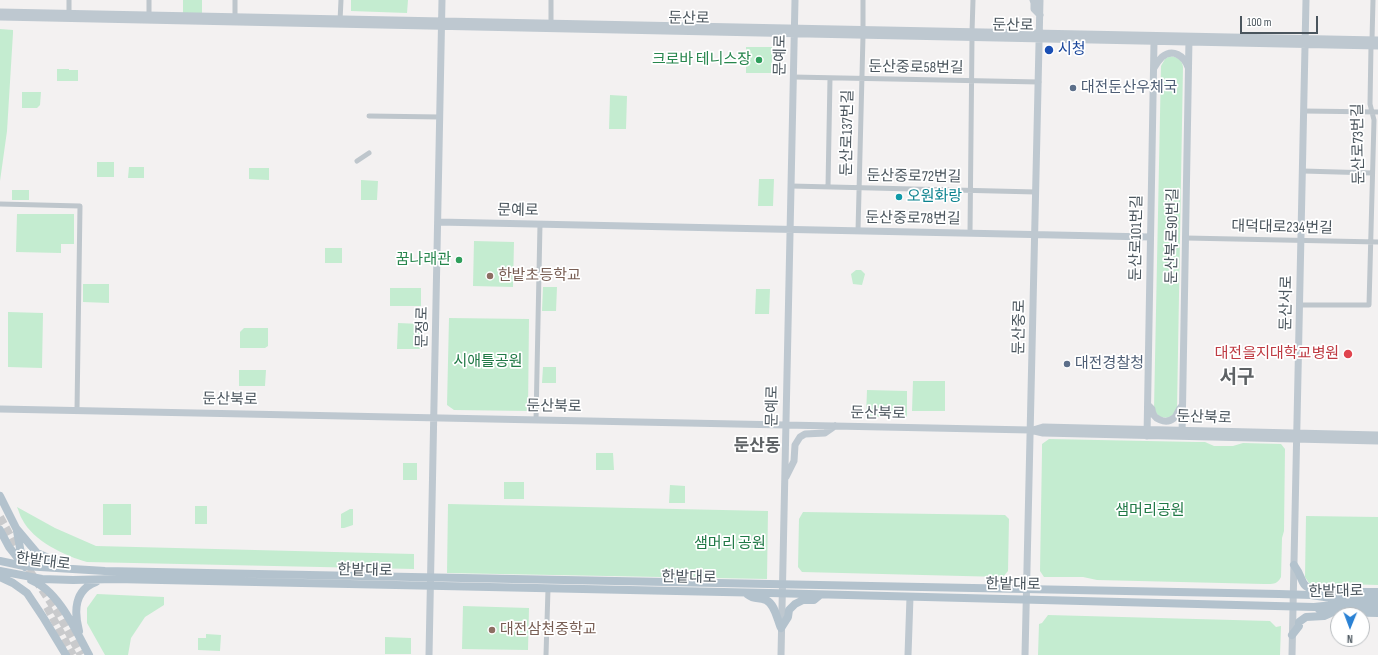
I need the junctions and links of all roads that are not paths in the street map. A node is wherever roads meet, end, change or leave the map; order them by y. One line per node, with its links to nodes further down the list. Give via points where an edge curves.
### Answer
1 (69, 0): 17 (street)
2 (149, 0): 15 (street)
3 (235, 0): 19 (street)
4 (341, 0): 20 (street)
5 (442, 0): 21 (main road, 문정로)
6 (551, 0): 22 (street)
7 (795, 0): 23 (main road, 문예로)
8 (863, 0): 24 (street, 둔산로137번길)
9 (973, 0): 25 (street)
10 (1032, 0): 16 (main road, via 1034,9)
11 (1040, 0): 16 (main road, 둔산중로)
12 (1306, 0): 29 (main road, 둔산서로)
13 (1374, 4): 30 (street, 둔산로73번길)
14 (0, 12): 17 (main road, 둔산로)
15 (149, 15): 17 (main road, 둔산로); 19 (main road, 둔산로)
16 (1040, 15): 26 (main road, 둔산중로)
17 (69, 16): 18 (main road, 둔산로); 20 (main road, 둔산로)
18 (0, 17)
19 (235, 17): 20 (main road, 둔산로)
20 (340, 22): 21 (main road, 둔산로)
21 (442, 24): 22 (main road, 둔산로); 42 (main road, 문정로)
22 (551, 26): 23 (main road, 둔산로)
23 (794, 32): 24 (main road, 둔산로); 33 (main road, 문예로)
24 (863, 33): 25 (main road, 둔산로); 35 (street, 둔산로137번길)
25 (972, 35): 26 (main road, 둔산로); 36 (street)
26 (1040, 36): 27 (main road, 둔산로); 28 (main road, 둔산로); 37 (main road, 둔산중로)
27 (1189, 40): 28 (main road, 둔산로); 29 (main road, 둔산로); 32 (main road, 둔산북로90번길)
28 (1154, 42): 31 (main road, 둔산로101번길)
29 (1305, 42): 30 (main road, 둔산로); 38 (main road, 둔산서로)
30 (1375, 43): 39 (street, 둔산로73번길, via 1370,104)
31 (1154, 68): 32 (main road, via 1162,57 1172,53 1181,56); 62 (main road, 둔산로101번길)
32 (1189, 68): 63 (main road, 둔산북로90번길)
33 (793, 77): 34 (street, 둔산중로58번길); 48 (main road, 문예로)
34 (830, 78): 35 (street, 둔산중로58번길); 49 (street)
35 (862, 78): 36 (street, 둔산중로58번길); 50 (street, 둔산로137번길)
36 (972, 81): 37 (street, 둔산중로58번길); 51 (street)
37 (1039, 82): 52 (main road, 둔산중로)
38 (1304, 111): 39 (street); 46 (main road, 둔산서로)
39 (1372, 112): 40 (street); 43 (street, 둔산로73번길)
40 (1378, 112)
41 (369, 116): 42 (street)
42 (440, 117): 56 (main road, 문정로)
43 (1376, 141): 47 (street, 둔산로73번길)
44 (369, 153): 45 (street)
45 (357, 161)
46 (1303, 171): 47 (street); 64 (main road, 둔산서로)
47 (1372, 173): 54 (street, 둔산로73번길)
48 (791, 186): 49 (street, 둔산중로72번길); 58 (main road, 문예로)
49 (828, 187): 50 (street, 둔산중로72번길)
50 (859, 188): 51 (street, 둔산중로72번길); 59 (street, 둔산로137번길)
51 (970, 190): 52 (street, 둔산중로72번길); 60 (street)
52 (1036, 192): 61 (main road, 둔산중로)
53 (0, 204): 71 (street, via 80,206)
54 (1372, 208): 55 (street); 65 (street, 둔산로73번길)
55 (1378, 208)
56 (438, 222): 57 (main road, 문예로); 72 (main road, 문정로)
57 (540, 224): 58 (main road, 문예로); 73 (street)
58 (790, 230): 59 (main road, 둔산중로78번길); 74 (main road, 문예로)
59 (858, 231): 60 (main road, 둔산중로78번길)
60 (970, 234): 61 (main road, 둔산중로78번길)
61 (1035, 235): 62 (main road, 둔산중로78번길); 76 (main road, 둔산중로)
62 (1150, 237): 68 (main road, 둔산로101번길)
63 (1186, 238): 64 (street, 대덕대로234번길); 69 (main road, 둔산북로90번길)
64 (1301, 240): 65 (street, 대덕대로234번길); 67 (main road, 둔산서로)
65 (1371, 242): 66 (street, 대덕대로234번길); 67 (street, 둔산로73번길, via 1369,305)
66 (1378, 242)
67 (1300, 305): 79 (main road, 둔산서로)
68 (1148, 404): 69 (main road, via 1156,418 1164,421 1174,418); 77 (main road, 둔산로101번길)
69 (1182, 406): 78 (main road, 둔산북로90번길)
70 (0, 408): 71 (main road, 둔산북로)
71 (78, 410): 72 (main road, 둔산북로)
72 (434, 418): 73 (main road, 둔산북로); 93 (main road, 문정로)
73 (536, 420): 74 (main road, 둔산북로)
74 (786, 425): 75 (main road, 둔산북로); 82 (main road, 문예로)
75 (835, 426): 76 (main road, 둔산북로); 82 (main road, via 825,433 800,436 794,445 794,461)
76 (1030, 430): 77 (main road, 둔산북로, via 1043,433); 99 (main road, 둔산중로)
77 (1147, 433): 78 (main road, 둔산북로)
78 (1182, 433): 79 (main road, 둔산북로)
79 (1297, 436): 80 (main road, 둔산북로); 81 (main road, 둔산북로); 87 (main road, 둔산서로)
80 (1378, 436)
81 (1378, 441)
82 (785, 479): 96 (main road, 문예로)
83 (0, 496): 84 (main road)
84 (16, 528): 88 (main road); 89 (main road, via 37,553)
85 (0, 530): 88 (main road)
86 (3, 562): 88 (main road, 한밭대로); 91 (main road)
87 (1294, 565): 100 (main road, via 1306,587); 105 (main road, 둔산서로)
88 (24, 566): 89 (main road, 한밭대로); 91 (main road); 94 (main road)
89 (74, 570): 93 (main road, 한밭대로)
90 (0, 571): 91 (main road, 한밭대로)
91 (21, 576): 94 (main road, 한밭대로); 117 (main road, via 34,581 59,603)
92 (0, 577): 118 (main road, via 28,594)
93 (430, 577): 96 (main road, 한밭대로); 97 (main road, 문정로)
94 (42, 579): 95 (main road, 한밭대로)
95 (115, 579): 97 (main road, 한밭대로); 117 (main road, via 88,585 81,592 76,617)
96 (782, 584): 99 (main road, 한밭대로); 103 (main road, 문예로)
97 (430, 586): 98 (main road, 한밭대로); 120 (main road, 문정로)
98 (548, 589): 102 (main road, 한밭대로); 121 (street)
99 (1027, 589): 105 (main road, 한밭대로); 109 (main road, 둔산중로)
100 (1330, 592): 101 (main road); 106 (main road)
101 (1378, 592)
102 (746, 593): 103 (main road, 한밭대로); 115 (main road, via 752,598 766,600 771,604)
103 (782, 594): 104 (main road, 한밭대로); 115 (main road, 문예로)
104 (820, 594): 107 (main road, 한밭대로); 115 (main road, via 814,600 803,600 795,604 789,610)
105 (1293, 594): 106 (main road, 한밭대로); 110 (main road, 둔산서로)
106 (1311, 595): 108 (main road, 한밭대로, via 1331,598)
107 (910, 597): 109 (main road, 한밭대로); 123 (main road)
108 (1378, 598)
109 (1027, 600): 110 (main road, 한밭대로); 124 (main road, 둔산중로)
110 (1293, 606): 112 (main road, 한밭대로); 116 (main road, 둔산서로)
111 (1378, 606): 112 (main road, 한밭대로)
112 (1314, 607): 113 (main road)
113 (1330, 611)
114 (1330, 613): 116 (main road, via 1301,620)
115 (781, 628): 122 (main road, 문예로)
116 (1292, 635): 125 (main road, 둔산서로)
117 (85, 647): 119 (main road)
118 (66, 655)
119 (90, 655)
120 (429, 655)
121 (546, 655)
122 (781, 655)
123 (908, 655)
124 (1026, 655)
125 (1292, 655)

